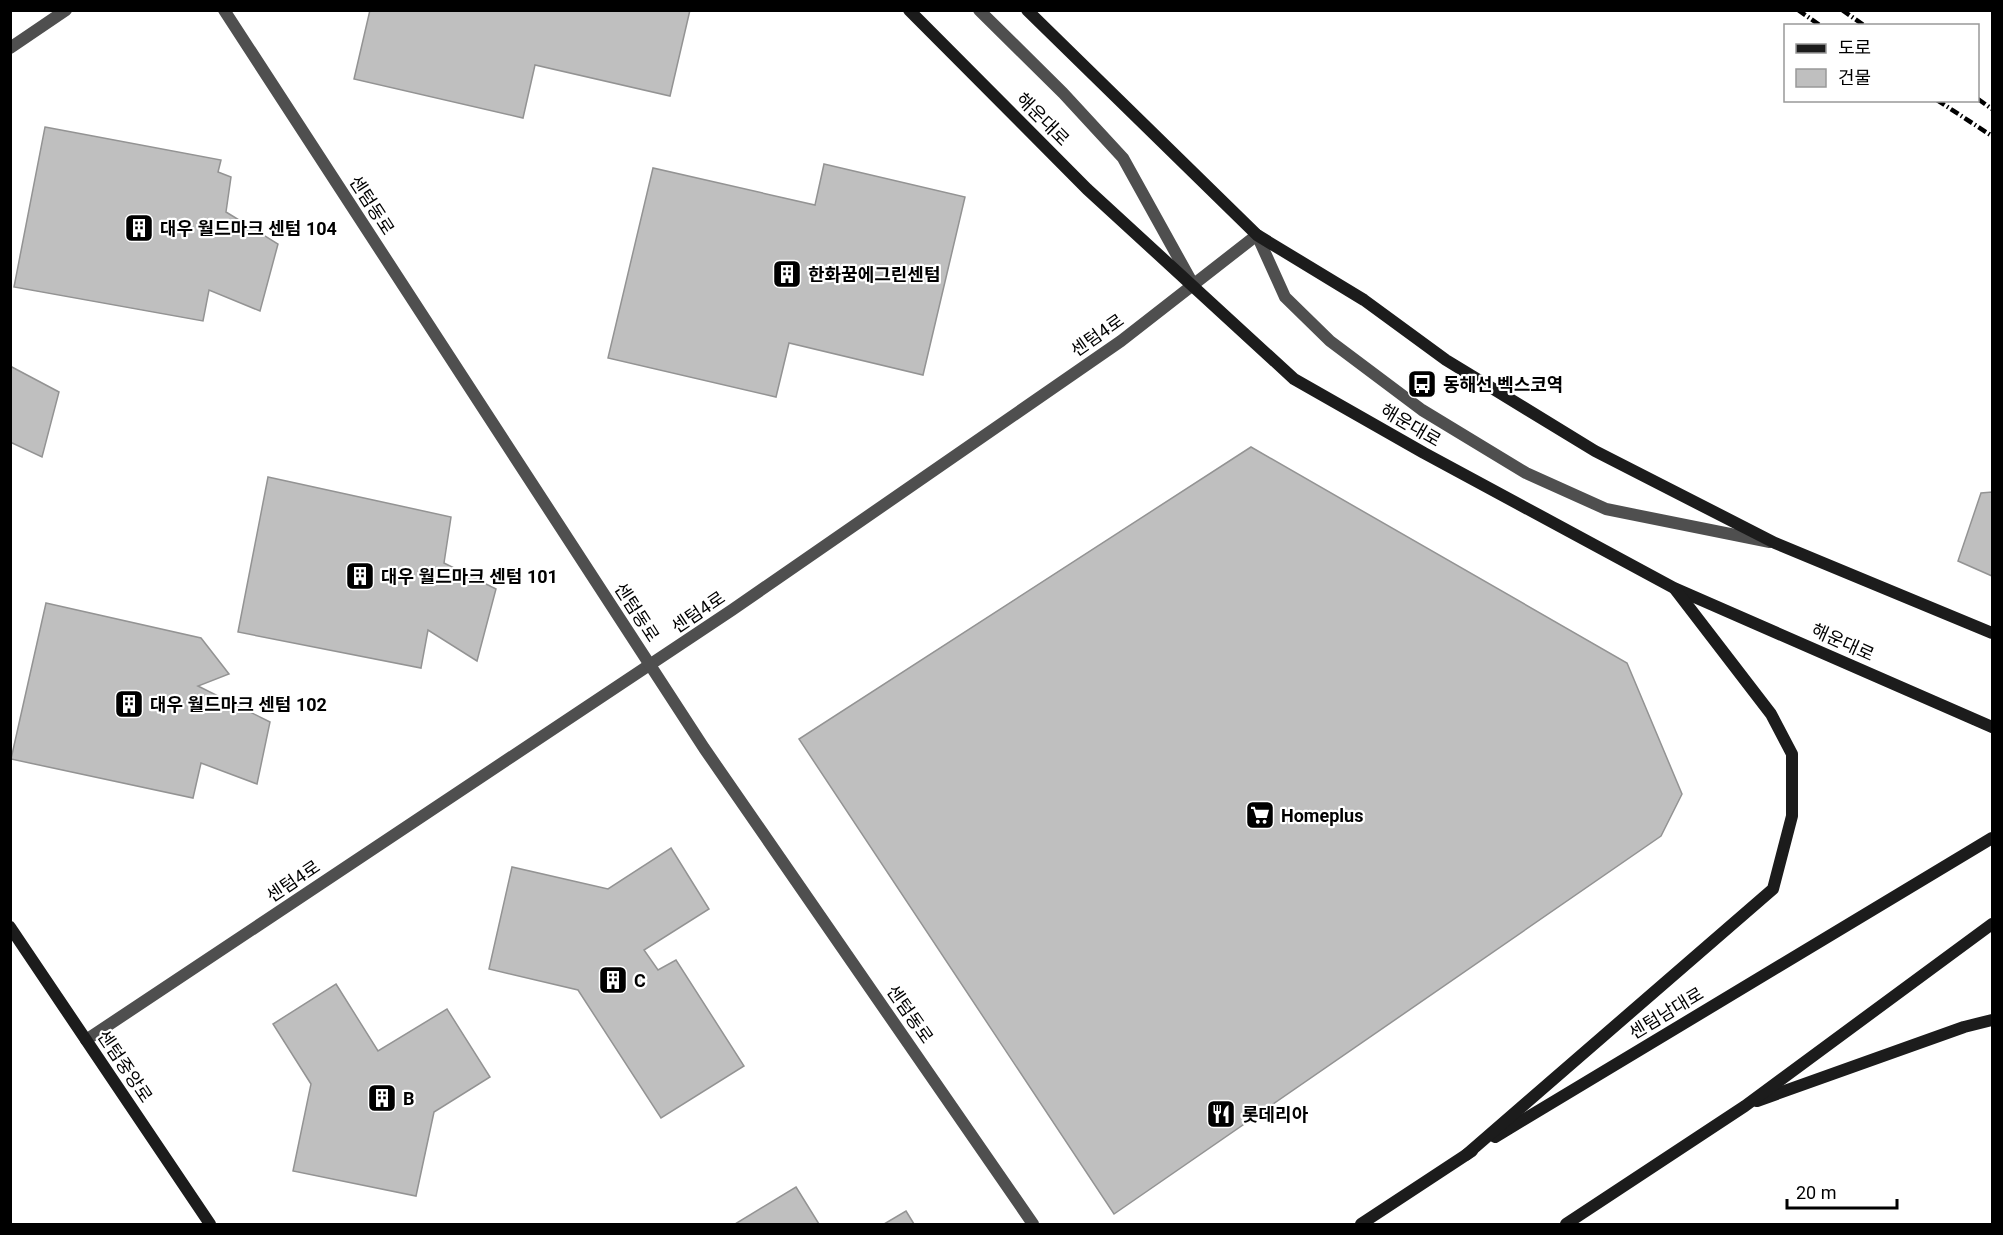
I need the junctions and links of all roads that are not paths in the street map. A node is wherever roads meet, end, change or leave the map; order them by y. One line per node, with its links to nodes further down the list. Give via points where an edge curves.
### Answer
1 (66, 10): 6 (street)
2 (224, 10): 12 (street, 센텀동로)
3 (909, 10): 8 (main road, 해운대로, via 1087,189)
4 (979, 10): 8 (street, via 1123,158)
5 (1027, 10): 7 (main road)
6 (10, 48)
7 (1257, 235): 8 (street, 센텀4로); 9 (main road, via 1364,300 1446,360 1595,451); 9 (street, via 1285,297 1330,341 1422,410 1526,473 1606,509)
8 (1194, 286): 10 (main road, 해운대로, via 1294,379); 12 (street, 센텀4로)
9 (1774, 543): 11 (main road)
10 (1674, 588): 13 (main road, 해운대로); 20 (main road, via 1771,714 1792,754 1792,816 1773,889)
11 (1992, 633)
12 (650, 665): 18 (street, 센텀4로); 22 (street, 센텀동로)
13 (1992, 727)
14 (1992, 838): 20 (main road, 센텀남대로)
15 (1992, 924): 19 (main road)
16 (13, 935): 18 (main road, 센텀중앙로)
17 (1992, 1020): 19 (main road)
18 (86, 1040): 21 (main road, 센텀중앙로)
19 (1745, 1106): 24 (main road)
20 (1466, 1155): 23 (main road, 센텀남대로)
21 (210, 1224)
22 (1033, 1224)
23 (1361, 1224)
24 (1566, 1224)

